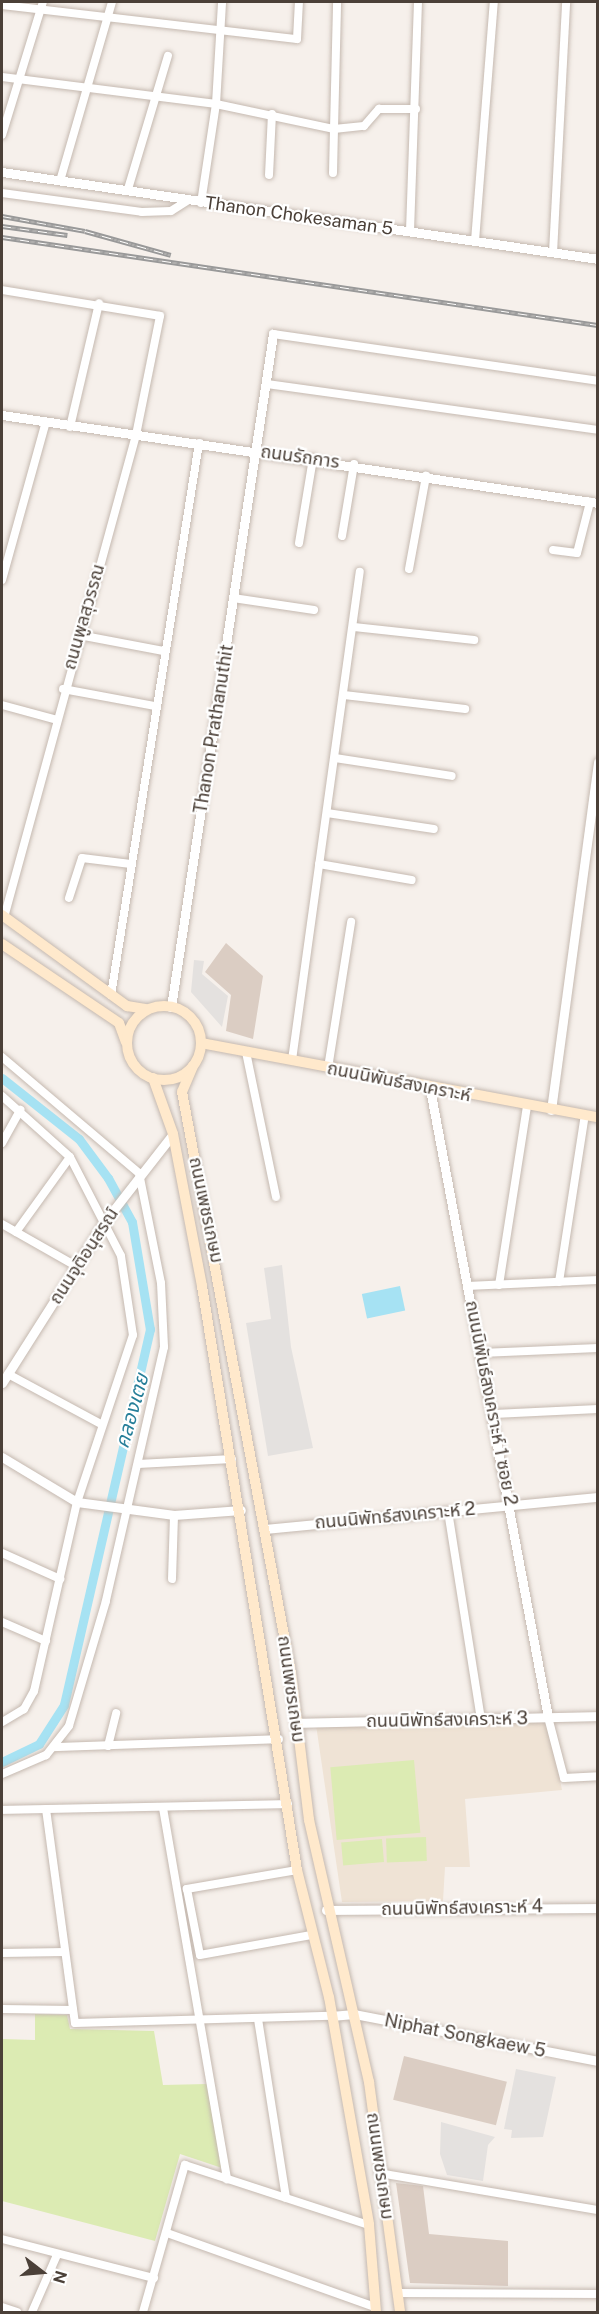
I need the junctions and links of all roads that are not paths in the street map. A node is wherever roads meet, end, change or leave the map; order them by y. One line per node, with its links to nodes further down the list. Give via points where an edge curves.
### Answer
1 (112, 2): 10 (street)
2 (222, 2): 11 (street)
3 (298, 2): 11 (street, via 297,39)
4 (337, 2): 20 (street)
5 (418, 2): 18 (street)
6 (494, 2): 31 (street)
7 (566, 2): 32 (street)
8 (2, 5): 9 (street)
9 (41, 5): 10 (street); 14 (street)
10 (109, 15): 11 (street); 15 (street)
11 (223, 31): 17 (street)
12 (168, 56): 16 (street)
13 (2, 77): 14 (street)
14 (18, 79): 15 (street); 21 (street)
15 (85, 90): 16 (street); 25 (street)
16 (160, 96): 17 (street); 26 (street)
17 (216, 104): 19 (street); 29 (street)
18 (417, 109): 20 (street, via 379,109 364,126); 30 (street)
19 (272, 114): 20 (street); 24 (street)
20 (334, 129): 23 (street)
21 (2, 135)
22 (2, 172): 25 (street, Thanon Chokesaman 5)
23 (333, 173)
24 (269, 175)
25 (60, 181): 26 (street, Thanon Chokesaman 5)
26 (128, 189): 28 (street, Thanon Chokesaman 5)
27 (2, 193): 28 (street, via 141,212 171,211)
28 (186, 201): 29 (street, Thanon Chokesaman 5)
29 (201, 203): 30 (street, Thanon Chokesaman 5)
30 (410, 231): 31 (street, Thanon Chokesaman 5)
31 (475, 241): 32 (street, Thanon Chokesaman 5)
32 (553, 253): 33 (street, Thanon Chokesaman 5)
33 (597, 259)
34 (2, 290): 35 (street)
35 (99, 303): 41 (street); 43 (street, ถนนพูลสุวรรณ, via 160,316)
36 (273, 334): 37 (street); 38 (street, Thanon Prathanuthit)
37 (597, 381)
38 (267, 384): 42 (street); 45 (street, Thanon Prathanuthit)
39 (2, 415): 40 (street, ถนนรัถการ)
40 (45, 425): 41 (street, ถนนรัถการ); 55 (street)
41 (70, 427): 43 (street, ถนนรัถการ)
42 (597, 430)
43 (136, 435): 44 (street, ถนนรัถการ); 59 (street, ถนนพูลสุวรรณ)
44 (199, 443): 45 (street, ถนนรัถการ); 61 (street)
45 (258, 451): 46 (street, ถนนรัถการ); 56 (street, Thanon Prathanuthit)
46 (313, 458): 47 (street, ถนนรัถการ); 51 (street)
47 (354, 464): 48 (street, ถนนรัถการ); 50 (street)
48 (426, 476): 49 (street, ถนนรัถการ); 53 (street)
49 (594, 503): 52 (street, via 577,553)
50 (342, 536)
51 (299, 543)
52 (553, 550)
53 (409, 569)
54 (360, 572): 58 (street)
55 (2, 580)
56 (234, 598): 57 (street); 81 (street, Thanon Prathanuthit)
57 (314, 610)
58 (354, 627): 60 (street); 63 (street)
59 (79, 635): 61 (street); 62 (street, ถนนพูลสุวรรณ)
60 (474, 640)
61 (164, 651): 65 (street)
62 (63, 689): 65 (street); 67 (street, ถนนพูลสุวรรณ)
63 (344, 694): 66 (street); 68 (street)
64 (2, 705): 67 (street)
65 (155, 706): 73 (street)
66 (465, 709)
67 (54, 719): 77 (street, ถนนพูลสุวรรณ)
68 (336, 758): 70 (street); 71 (street)
69 (597, 762): 95 (street)
70 (452, 776)
71 (327, 813): 72 (street); 74 (street)
72 (434, 829)
73 (132, 864): 76 (street, via 82,858); 80 (street)
74 (319, 864): 75 (street); 87 (street)
75 (412, 880)
76 (69, 898)
77 (3, 916): 80 (main road)
78 (351, 922): 89 (street)
79 (2, 944): 84 (main road, via 119,1023)
80 (111, 994): 82 (main road, via 138,1011)
81 (171, 1006): 82 (main road); 83 (main road, via 191,1017)
82 (152, 1008): 84 (main road, via 132,1024)
83 (201, 1043): 85 (main road, ถนนนิพันธ์สงเคราะห์); 88 (main road)
84 (128, 1048): 90 (main road, via 136,1067)
85 (246, 1052): 87 (main road, ถนนนิพันธ์สงเคราะห์); 102 (street)
86 (2, 1057): 101 (street)
87 (292, 1060): 89 (main road, ถนนนิพันธ์สงเคราะห์)
88 (193, 1066): 90 (main road, via 174,1079); 111 (main road, ถนนเพชรเกษม, via 182,1092)
89 (328, 1068): 91 (main road, ถนนนิพันธ์สงเคราะห์)
90 (153, 1078): 98 (main road, ถนนเพชรเกษม)
91 (430, 1089): 93 (main road, ถนนนิพันธ์สงเคราะห์); 110 (street, ถนนนิพันธ์สงเคราะห์ 1 ซอย 2)
92 (2, 1095): 94 (street)
93 (527, 1106): 95 (main road, ถนนนิพันธ์สงเคราะห์); 109 (street)
94 (20, 1110): 99 (street); 100 (street)
95 (551, 1110): 96 (main road, ถนนนิพันธ์สงเคราะห์)
96 (585, 1115): 97 (main road, ถนนนิพันธ์สงเคราะห์); 108 (street)
97 (597, 1117)
98 (174, 1134): 101 (street, ถนนจุติอนุสรณ์); 112 (main road, ถนนเพชรเกษม)
99 (2, 1143)
100 (70, 1157): 103 (street); 105 (street)
101 (139, 1173): 103 (street, ถนนจุติอนุสรณ์); 122 (street, via 161,1282 164,1347)
102 (276, 1197)
103 (105, 1221): 106 (street, ถนนจุติอนุสรณ์); 119 (street, via 121,1256 133,1335)
104 (2, 1224): 105 (street)
105 (16, 1232): 106 (street)
106 (76, 1266): 115 (street, ถนนจุติอนุสรณ์)
107 (597, 1280): 108 (street)
108 (559, 1282): 109 (street)
109 (499, 1285): 110 (street)
110 (467, 1286): 114 (street, ถนนนิพันธ์สงเคราะห์ 1 ซอย 2)
111 (228, 1313): 112 (main road); 130 (main road, ถนนเพชรเกษม)
112 (206, 1317): 121 (main road, ถนนเพชรเกษม)
113 (597, 1348): 114 (street)
114 (481, 1353): 118 (street, ถนนนิพันธ์สงเคราะห์ 1 ซอย 2)
115 (8, 1374): 116 (street, ถนนจุติอนุสรณ์); 119 (street)
116 (2, 1383)
117 (597, 1409): 118 (street)
118 (494, 1414): 125 (street, ถนนนิพันธ์สงเคราะห์ 1 ซอย 2)
119 (101, 1425): 124 (street)
120 (2, 1457): 124 (street)
121 (231, 1459): 122 (street); 127 (main road, ถนนเพชรเกษม)
122 (138, 1464): 126 (street)
123 (597, 1497): 125 (street, ถนนนิพัทธ์สงเคราะห์ 2)
124 (77, 1502): 126 (street); 132 (street)
125 (512, 1506): 128 (street, ถนนนิพัทธ์สงเคราะห์ 2); 140 (street, ถนนนิพันธ์สงเคราะห์ 1 ซอย 2)
126 (129, 1510): 129 (street); 146 (street, via 72,1718)
127 (241, 1510): 129 (street); 137 (main road, ถนนเพชรเกษม)
128 (448, 1511): 130 (street, ถนนนิพัทธ์สงเคราะห์ 2); 141 (street)
129 (174, 1515): 133 (street)
130 (264, 1529): 136 (main road, ถนนเพชรเกษม)
131 (2, 1552): 132 (street)
132 (60, 1579): 135 (street)
133 (172, 1579)
134 (2, 1622): 135 (street)
135 (46, 1641): 142 (street, via 28,1704)
136 (291, 1673): 137 (main road); 143 (main road, ถนนเพชรเกษม)
137 (270, 1677): 144 (main road, ถนนเพชรเกษม)
138 (116, 1713): 145 (street)
139 (597, 1716): 140 (street, ถนนนิพัทธ์สงเคราะห์ 3)
140 (548, 1717): 141 (street, ถนนนิพัทธ์สงเคราะห์ 3); 148 (street, via 564,1778)
141 (481, 1719): 143 (street, ถนนนิพัทธ์สงเคราะห์ 3)
142 (2, 1722)
143 (296, 1724): 155 (main road, ถนนเพชรเกษม)
144 (279, 1739): 145 (street); 149 (main road, ถนนเพชรเกษม)
145 (108, 1746): 146 (street)
146 (55, 1747): 147 (street)
147 (2, 1774)
148 (597, 1776)
149 (288, 1804): 150 (street); 153 (main road, ถนนเพชรเกษม)
150 (163, 1808): 151 (street); 164 (street)
151 (46, 1809): 152 (street); 157 (street)
152 (2, 1810)
153 (297, 1870): 156 (main road, ถนนเพชรเกษม); 156 (street, via 187,1889 200,1955)
154 (597, 1908): 155 (street, ถนนนิพัทธ์สงเคราะห์ 4)
155 (326, 1910): 161 (main road, ถนนเพชรเกษม)
156 (312, 1935): 162 (main road, ถนนเพชรเกษม)
157 (65, 1952): 158 (street); 160 (street)
158 (2, 1953)
159 (2, 2009): 160 (street)
160 (73, 2010): 164 (street, via 75,2023)
161 (354, 2014): 162 (street, Niphat Songkaew 5); 165 (street, Niphat Songkaew 5); 166 (main road, ถนนเพชรเกษม, via 369,2082)
162 (331, 2016): 163 (street); 170 (main road, ถนนเพชรเกษม)
163 (258, 2019): 164 (street); 168 (street)
164 (201, 2020): 167 (street)
165 (597, 2061)
166 (378, 2173): 169 (street); 175 (main road, ถนนเพชรเกษม)
167 (227, 2181): 168 (street); 171 (street, via 185,2165)
168 (286, 2198): 170 (street)
169 (597, 2210)
170 (369, 2225): 178 (main road, ถนนเพชรเกษม)
171 (166, 2232): 174 (street); 178 (street)
172 (2, 2239): 173 (street)
173 (57, 2255): 174 (street); 180 (street)
174 (154, 2278): 181 (street)
175 (398, 2293): 176 (street); 182 (main road, ถนนเพชรเกษม)
176 (597, 2294)
177 (2, 2308): 179 (street)
178 (375, 2310)
179 (17, 2313)
180 (32, 2313)
181 (143, 2313)
182 (400, 2313)

